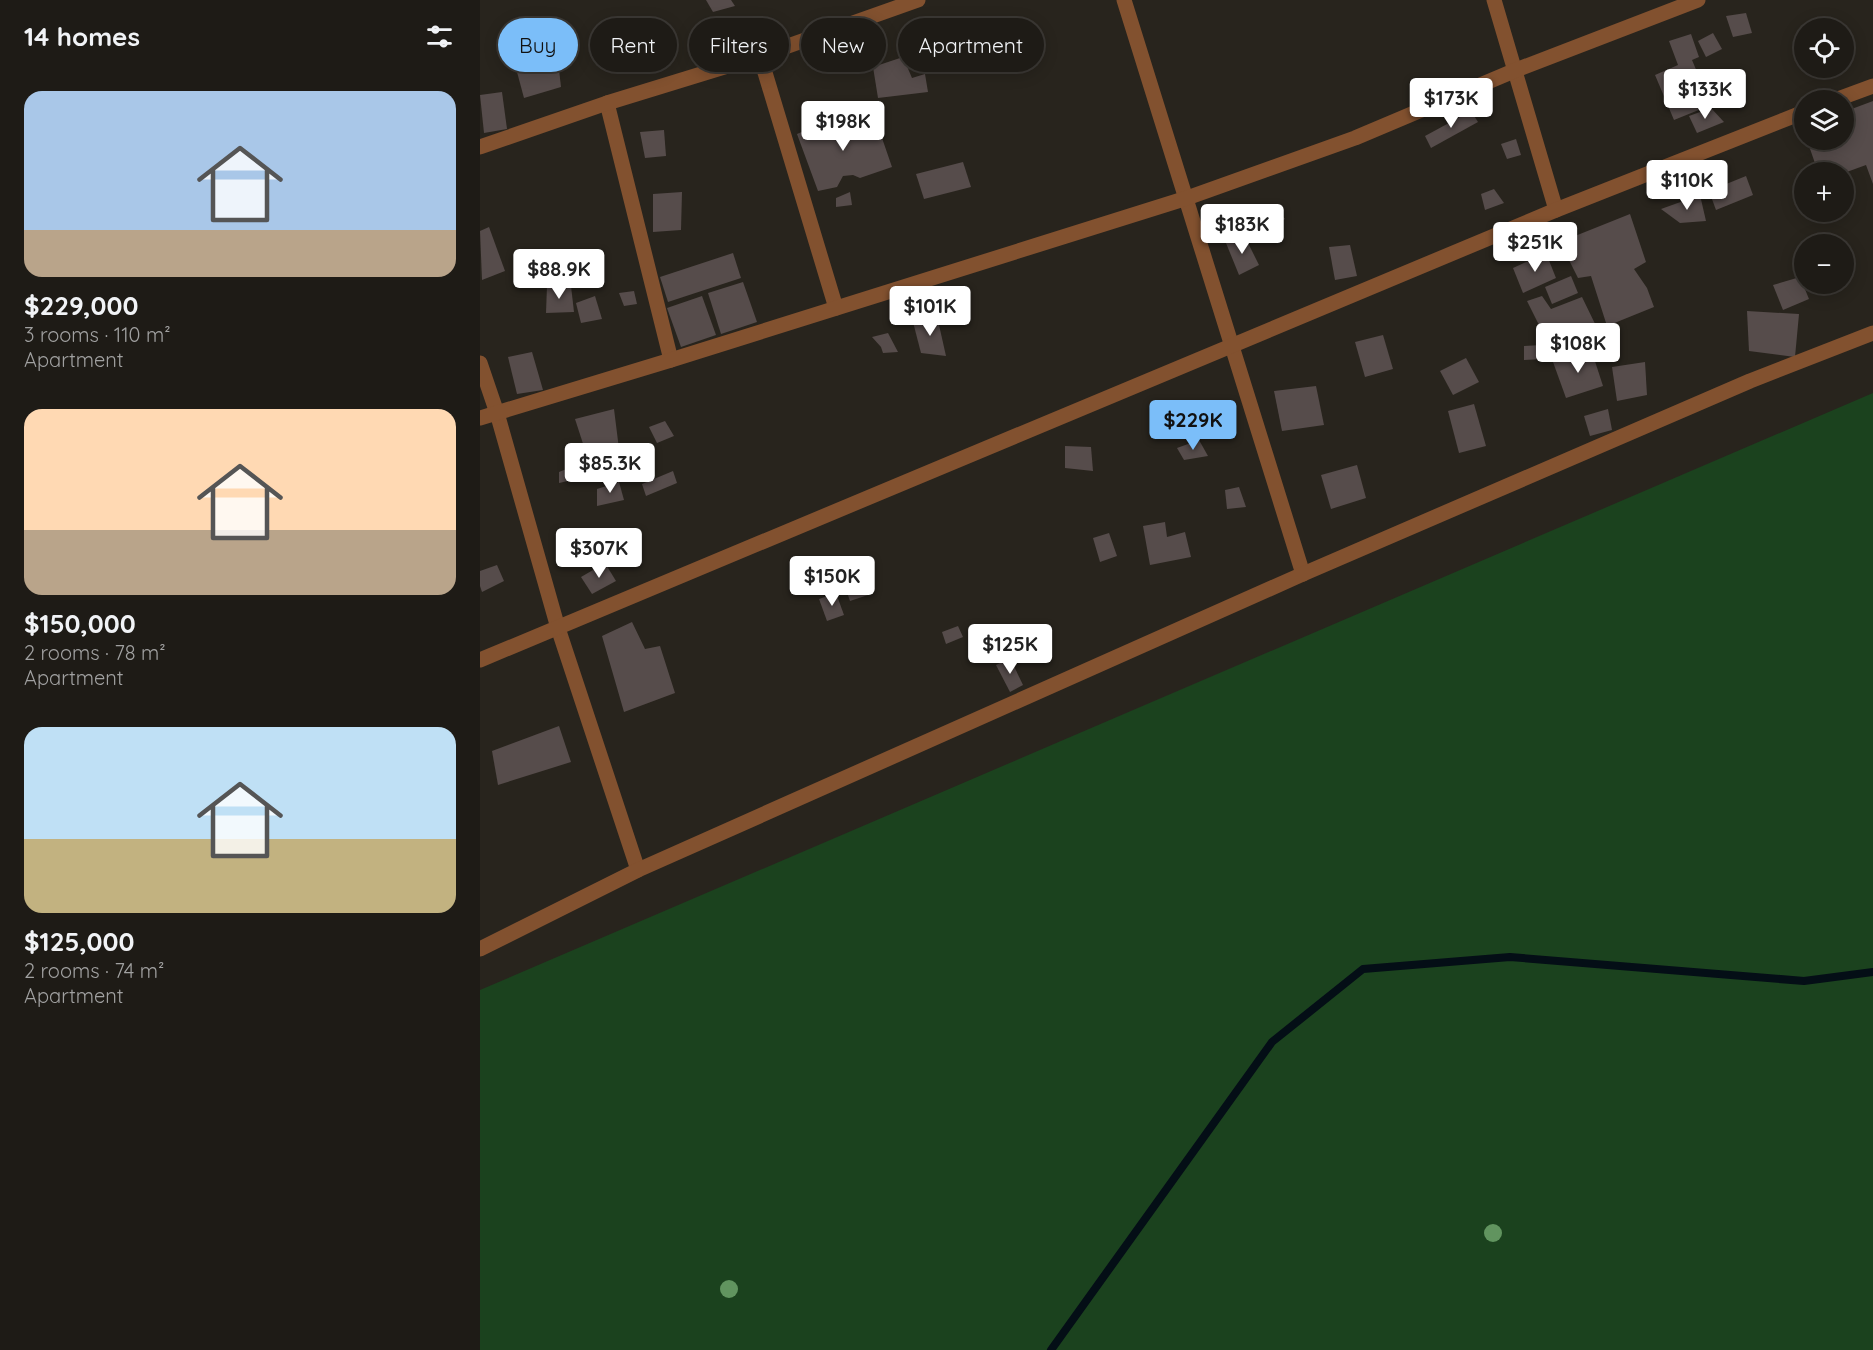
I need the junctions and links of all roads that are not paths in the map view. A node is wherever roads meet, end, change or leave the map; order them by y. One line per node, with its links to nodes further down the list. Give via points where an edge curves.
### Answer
1 (918, 0): 5 (street)
2 (1124, 0): 14 (street)
3 (1494, 0): 6 (street)
4 (1698, 0): 6 (street)
5 (789, 46)
6 (1516, 70): 14 (street, via 1355,138); 15 (street)
7 (708, 72): 11 (street)
8 (765, 72): 16 (street)
9 (1873, 86): 10 (street)
10 (1854, 93)
11 (607, 103): 13 (street); 19 (street)
12 (1794, 116): 15 (street)
13 (480, 147)
14 (1187, 198): 16 (street); 18 (street)
15 (1556, 210): 18 (street)
16 (836, 308): 19 (street)
17 (1873, 333): 23 (street, via 1750,381)
18 (1231, 345): 23 (street); 24 (street)
19 (671, 360): 21 (street)
20 (480, 363): 21 (street)
21 (496, 413): 22 (street); 24 (street)
22 (480, 418)
23 (1303, 574): 26 (street)
24 (558, 627): 25 (street); 26 (street)
25 (480, 660)
26 (638, 870): 27 (street)
27 (480, 949)

